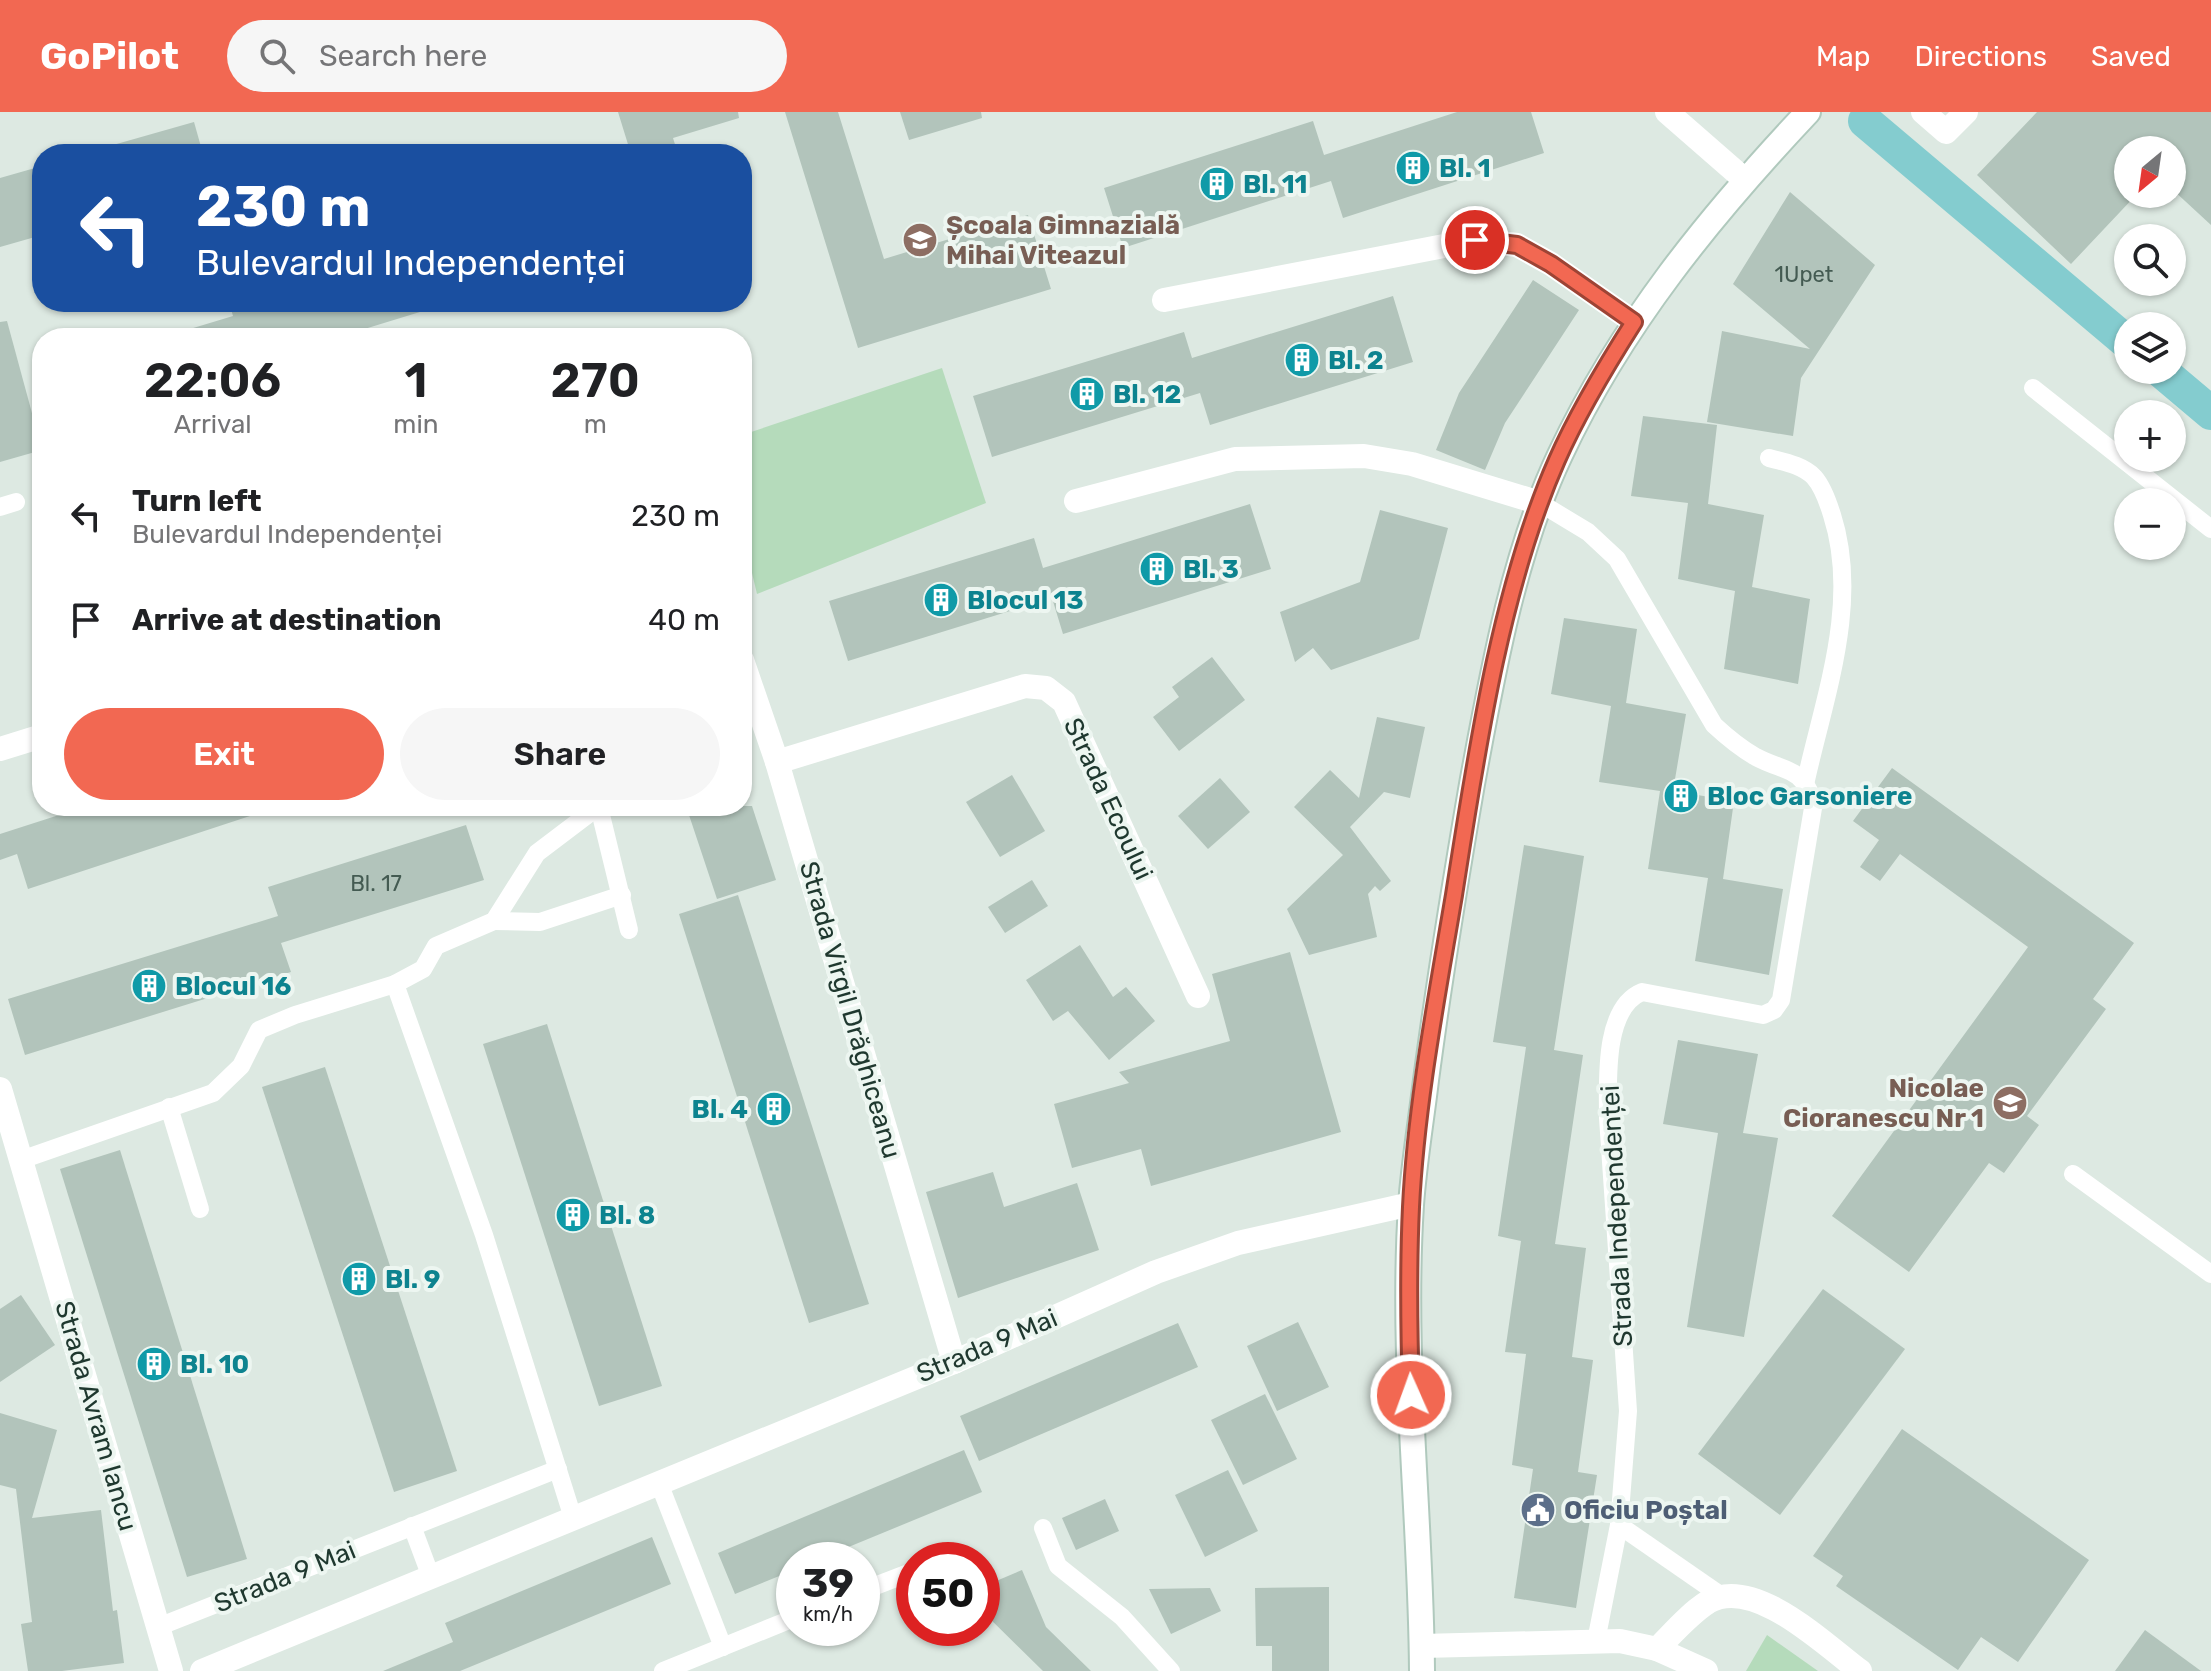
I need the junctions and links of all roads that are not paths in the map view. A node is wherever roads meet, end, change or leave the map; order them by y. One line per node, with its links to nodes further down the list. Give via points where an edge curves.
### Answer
1 (1667, 112): 5 (street)
2 (1808, 112): 5 (street)
3 (1923, 112): 4 (street, via 1946,132)
4 (1966, 112)
5 (1745, 180): 7 (street)
6 (1164, 300): 7 (street, via 1475,240 1517,245)
7 (1634, 322): 11 (street, via 1581,412)
8 (2033, 388): 12 (lane)
9 (1769, 458): 17 (lane, via 1801,467 1814,477 1836,529 1842,571 1843,607)
10 (1076, 501): 11 (street, via 1235,459 1364,456 1412,464)
11 (1540, 503): 17 (lane, via 1588,532 1617,559 1714,725 1759,759); 29 (street, via 1483,724 1438,991)
12 (2211, 529)
13 (752, 689): 16 (street, Strada Virgil Drăghiceanu)
14 (32, 739): 15 (street)
15 (0, 749)
16 (777, 762): 24 (street, Strada Ecoului, via 1025,686 1046,688 1064,702); 32 (street, Strada Virgil Drăghiceanu)
17 (1806, 780): 36 (lane, Strada Independenței, via 1814,802 1781,1000 1774,1010 1763,1015 1642,992 1619,1011 1608,1118 1628,1411)
18 (585, 816): 21 (lane, via 537,853)
19 (601, 816): 20 (lane)
20 (622, 895): 21 (lane, via 540,922); 22 (lane)
21 (494, 921): 23 (lane, via 436,946 423,969)
22 (629, 930)
23 (395, 984): 26 (lane, via 259,1030 241,1066 213,1093); 33 (lane, via 484,1235)
24 (1198, 996)
25 (0, 1089): 27 (street, Strada Avram Iancu)
26 (169, 1107): 27 (lane); 30 (lane)
27 (21, 1160): 42 (street, Strada Avram Iancu)
28 (2073, 1174): 31 (lane)
29 (1411, 1204): 32 (street, Strada 9 Mai, via 1238,1243 1156,1272); 44 (street, via 1409,1301)
30 (200, 1209)
31 (2211, 1274)
32 (954, 1362): 34 (street, Strada 9 Mai)
33 (558, 1469): 35 (lane); 37 (lane, Strada 9 Mai)
34 (659, 1483): 35 (street, Strada 9 Mai); 45 (lane)
35 (573, 1518): 39 (street, Strada 9 Mai)
36 (1619, 1525): 40 (lane); 43 (lane, Strada Independenței)
37 (412, 1526): 39 (lane); 42 (lane, Strada 9 Mai)
38 (1043, 1528): 50 (lane, via 1058,1566 1122,1617)
39 (431, 1577): 48 (street, Strada 9 Mai)
40 (1723, 1597): 46 (street, via 1709,1602); 53 (street, via 1750,1598 1787,1616)
41 (776, 1625): 45 (lane)
42 (158, 1627): 47 (street, Strada Avram Iancu)
43 (1596, 1641): 44 (street); 46 (street)
44 (1422, 1646): 51 (street)
45 (723, 1647): 49 (lane)
46 (1657, 1649): 52 (street)
47 (171, 1671)
48 (202, 1671)
49 (663, 1671)
50 (1171, 1671)
51 (1422, 1671)
52 (1706, 1671)
53 (1860, 1671)

